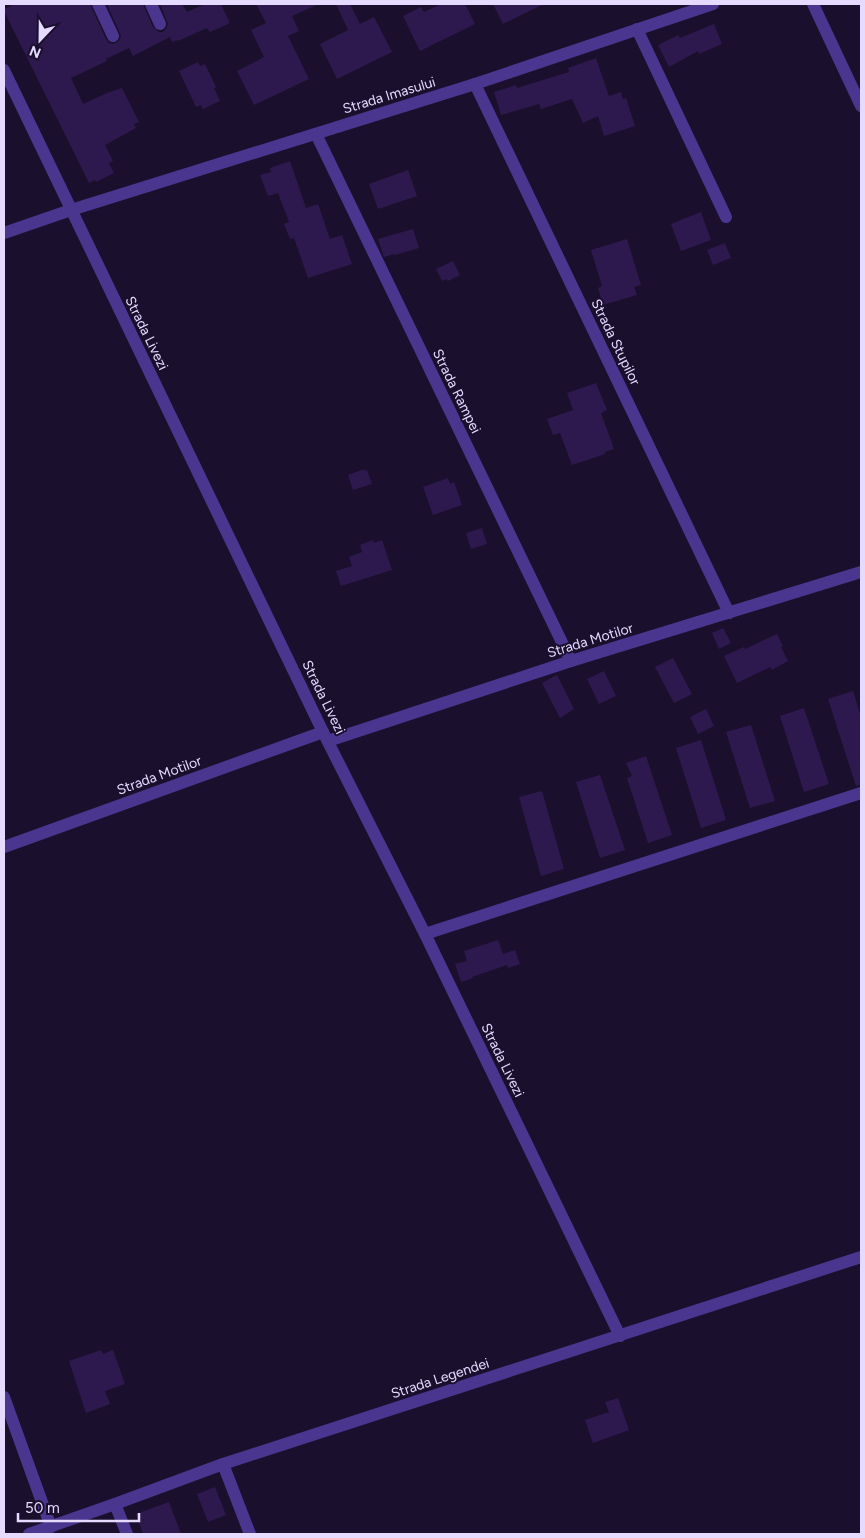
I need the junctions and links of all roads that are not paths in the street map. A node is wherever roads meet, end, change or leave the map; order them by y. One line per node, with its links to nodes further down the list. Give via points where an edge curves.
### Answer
1 (98, 4): 7 (street)
2 (150, 4): 5 (street)
3 (714, 4): 6 (street, Strada Imasului)
4 (813, 4): 10 (street)
5 (160, 24)
6 (637, 28): 9 (street, Strada Imasului); 13 (street)
7 (113, 36)
8 (4, 70): 12 (street, Strada Livezi)
9 (475, 84): 11 (street, Strada Imasului); 16 (street, Strada Stupilor)
10 (861, 106)
11 (316, 134): 12 (street, Strada Imasului); 17 (street, Strada Rampei)
12 (71, 210): 14 (street, Strada Imasului); 18 (street, Strada Livezi)
13 (726, 217)
14 (4, 233)
15 (861, 572): 16 (street, Strada Motilor)
16 (729, 613): 17 (street, Strada Motilor)
17 (571, 661): 18 (street, Strada Motilor)
18 (326, 736): 20 (street, Strada Motilor); 21 (street, Strada Livezi)
19 (861, 793): 21 (street)
20 (4, 846)
21 (425, 934): 23 (street, Strada Livezi)
22 (861, 1257): 23 (street, Strada Legendei)
23 (620, 1336): 25 (street, Strada Legendei)
24 (4, 1397): 27 (street)
25 (223, 1464): 26 (street, Strada Legendei); 30 (street)
26 (115, 1504): 27 (street, Strada Legendei); 29 (street)
27 (51, 1527): 28 (street, Strada Legendei)
28 (29, 1534)
29 (127, 1534)
30 (250, 1534)

